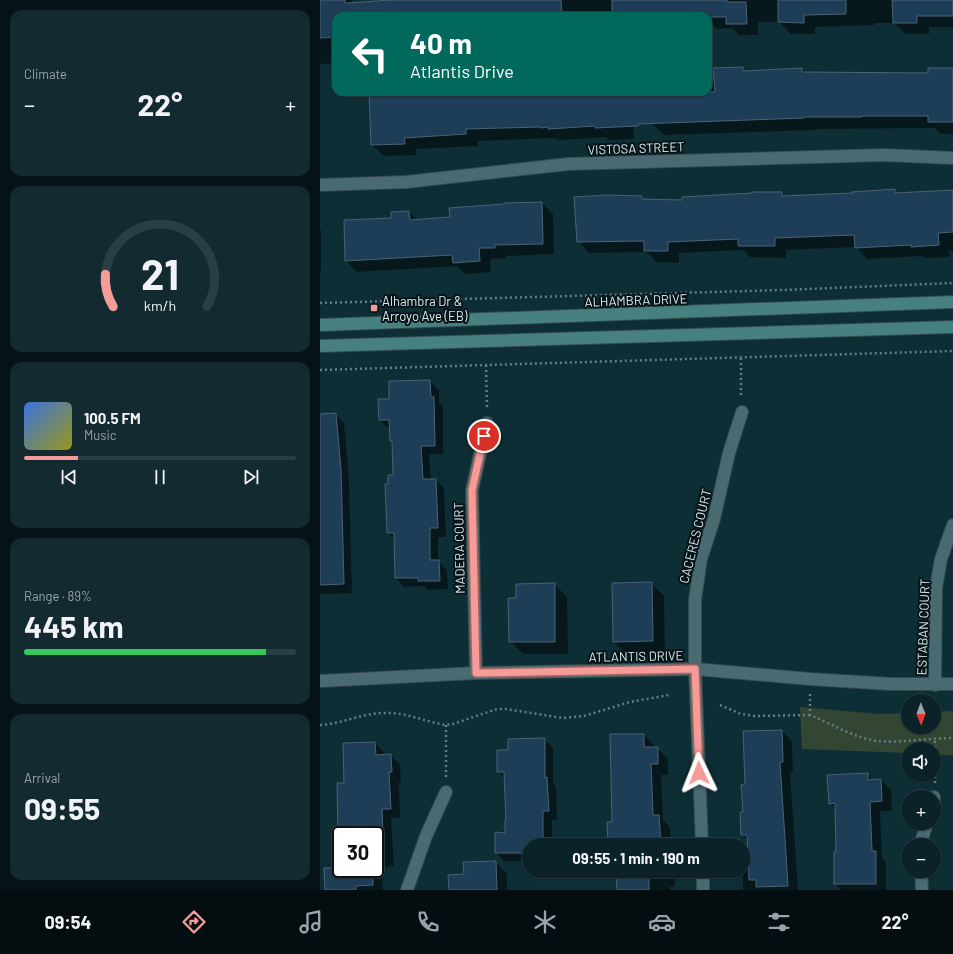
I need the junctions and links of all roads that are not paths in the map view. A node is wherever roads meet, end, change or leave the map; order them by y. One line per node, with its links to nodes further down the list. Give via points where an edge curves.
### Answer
1 (953, 158): 2 (street, VISTOSA STREET, via 884,155 568,164 406,182)
2 (320, 184)
3 (953, 302): 4 (main road, ALHAMBRA DRIVE)
4 (320, 325)
5 (953, 327): 6 (main road)
6 (320, 346)
7 (742, 412): 10 (street, CACERES COURT, via 701,559 694,600)
8 (487, 423): 11 (street, MADERA COURT, via 472,490)
9 (953, 525): 14 (street, ESTABAN COURT, via 941,559 936,588)
10 (695, 669): 11 (street, ATLANTIS DRIVE); 14 (street, ATLANTIS DRIVE, via 810,679); 16 (street, CACERES COURT)
11 (476, 673): 12 (street, ATLANTIS DRIVE)
12 (320, 681)
13 (953, 684): 14 (street, ATLANTIS DRIVE)
14 (935, 685)
15 (446, 792): 19 (street, via 426,836)
16 (702, 838)
17 (702, 878): 20 (street)
18 (921, 878): 21 (street)
19 (407, 890)
20 (703, 890)
21 (922, 890)

